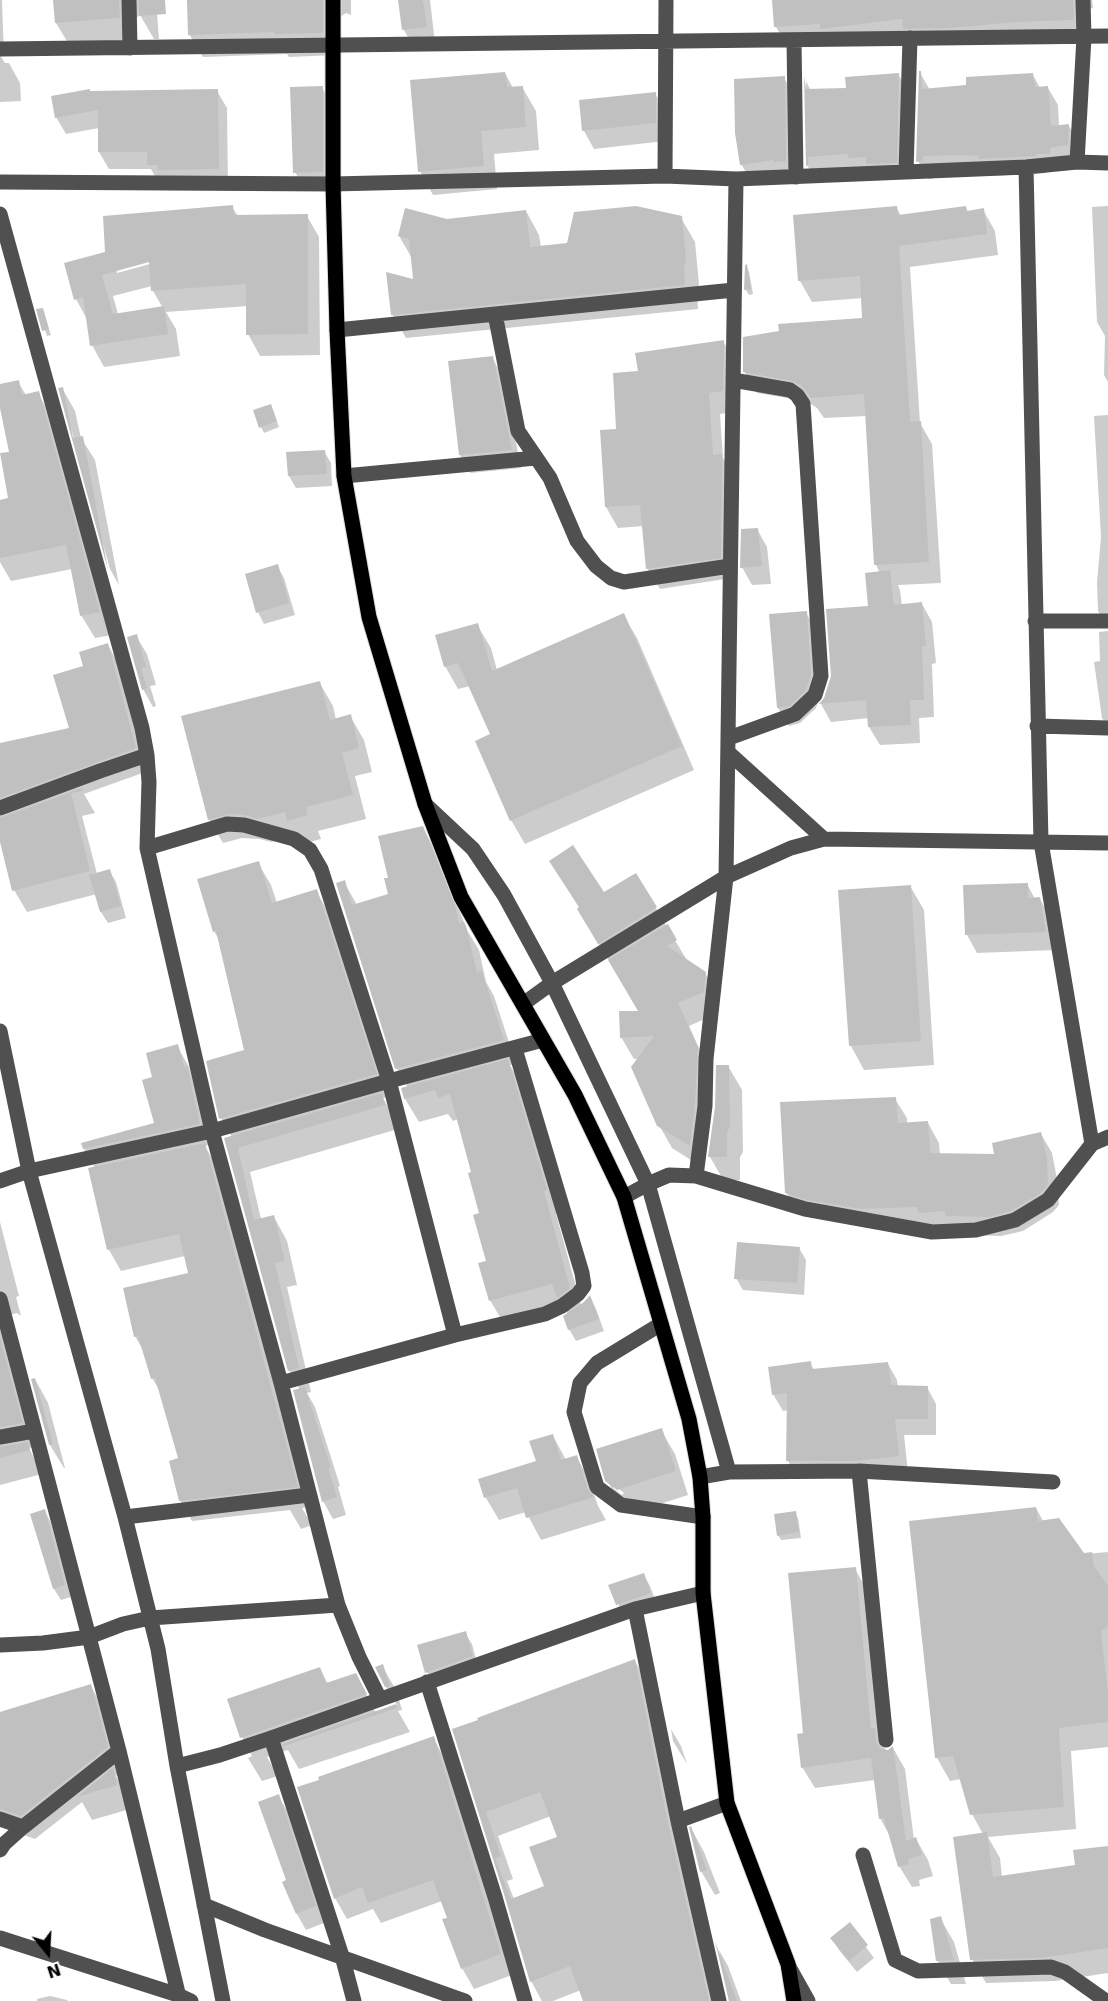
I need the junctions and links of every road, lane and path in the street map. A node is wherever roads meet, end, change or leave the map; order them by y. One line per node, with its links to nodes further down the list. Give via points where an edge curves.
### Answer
1 (129, 0): 11 (street)
2 (333, 0): 10 (main road)
3 (666, 0): 9 (street)
4 (1083, 0): 6 (street)
5 (1108, 36): 6 (street)
6 (1084, 37): 7 (street); 13 (street)
7 (910, 39): 8 (street); 16 (street)
8 (794, 40): 9 (street); 18 (street)
9 (666, 42): 10 (street); 17 (street)
10 (333, 45): 11 (street); 21 (main road)
11 (130, 48): 12 (street)
12 (0, 49)
13 (1077, 162): 14 (street); 15 (street)
14 (1108, 163)
15 (1026, 167): 16 (street); 30 (street)
16 (906, 172): 18 (street)
17 (665, 176): 19 (street); 21 (street)
18 (796, 177): 19 (street)
19 (736, 179): 23 (street)
20 (0, 182): 21 (street)
21 (333, 184): 25 (main road)
22 (0, 214): 35 (street)
23 (734, 290): 24 (street); 26 (street)
24 (495, 314): 25 (street); 27 (street, via 518,431)
25 (337, 330): 28 (main road)
26 (733, 380): 29 (street); 34 (street, via 790,390 803,404 820,676 815,695 795,714)
27 (536, 458): 28 (street); 29 (street, via 554,486 577,541 610,578 624,582)
28 (344, 476): 36 (main road, via 369,617)
29 (730, 566): 34 (street)
30 (1035, 621): 31 (street); 32 (street)
31 (1108, 621)
32 (1037, 726): 33 (street); 39 (street)
33 (1108, 728)
34 (729, 746): 38 (street); 42 (street)
35 (147, 755): 37 (street); 41 (street)
36 (425, 804): 43 (street, via 473,849 504,895); 44 (main road, via 461,897)
37 (0, 808)
38 (824, 839): 39 (street); 42 (street, via 790,848)
39 (1041, 842): 40 (street); 51 (street)
40 (1108, 843)
41 (147, 848): 48 (street, via 227,824 294,840 310,850 321,869); 49 (street)
42 (726, 878): 43 (street); 53 (street)
43 (552, 983): 44 (street); 55 (street)
44 (523, 1004): 46 (main road)
45 (0, 1031): 52 (street)
46 (543, 1040): 47 (street); 56 (main road)
47 (515, 1048): 48 (street); 59 (street, via 584,1286 562,1306 545,1314)
48 (388, 1081): 49 (street); 59 (street)
49 (212, 1131): 52 (street); 60 (street)
50 (1108, 1137): 51 (street)
51 (1092, 1144): 53 (street, via 1047,1200 1016,1220 976,1230 932,1232 805,1209)
52 (29, 1172): 54 (street); 68 (street)
53 (696, 1176): 55 (street, via 669,1175)
54 (0, 1181)
55 (648, 1184): 56 (street); 63 (street)
56 (624, 1197): 58 (main road)
57 (0, 1299): 61 (street)
58 (661, 1324): 65 (main road); 69 (street, via 597,1363 580,1383 574,1412 597,1487 621,1505)
59 (455, 1335): 60 (street)
60 (281, 1383): 67 (street)
61 (34, 1431): 62 (street); 74 (street)
62 (0, 1437)
63 (729, 1472): 64 (street); 65 (street)
64 (859, 1472): 66 (street); 79 (street)
65 (700, 1477): 69 (main road)
66 (1053, 1482)
67 (309, 1495): 68 (street); 71 (street)
68 (125, 1517): 73 (street)
69 (703, 1517): 70 (main road)
70 (703, 1593): 72 (street); 82 (main road)
71 (338, 1605): 73 (street); 77 (street)
72 (635, 1609): 76 (street); 84 (street)
73 (150, 1618): 74 (street); 81 (street)
74 (89, 1637): 75 (street); 80 (street)
75 (0, 1645)
76 (427, 1682): 77 (street); 96 (street)
77 (380, 1699): 78 (street)
78 (271, 1738): 81 (street); 90 (street)
79 (886, 1740)
80 (119, 1751): 85 (street); 92 (street)
81 (177, 1766): 88 (street)
82 (727, 1803): 84 (street); 91 (main road)
83 (0, 1819): 85 (street)
84 (678, 1821): 97 (street)
85 (24, 1827): 86 (street)
86 (0, 1850)
87 (863, 1855): 100 (street, via 895,1960 918,1971 1051,1967 1065,1972)
88 (204, 1905): 90 (street); 93 (street)
89 (0, 1938): 92 (street)
90 (342, 1956): 94 (street); 95 (street)
91 (788, 1964): 98 (main road); 99 (street)
92 (183, 1999)
93 (223, 2001)
94 (354, 2001)
95 (465, 2001)
96 (525, 2001)
97 (719, 2001)
98 (794, 2001)
99 (808, 2001)
100 (1106, 2001)

